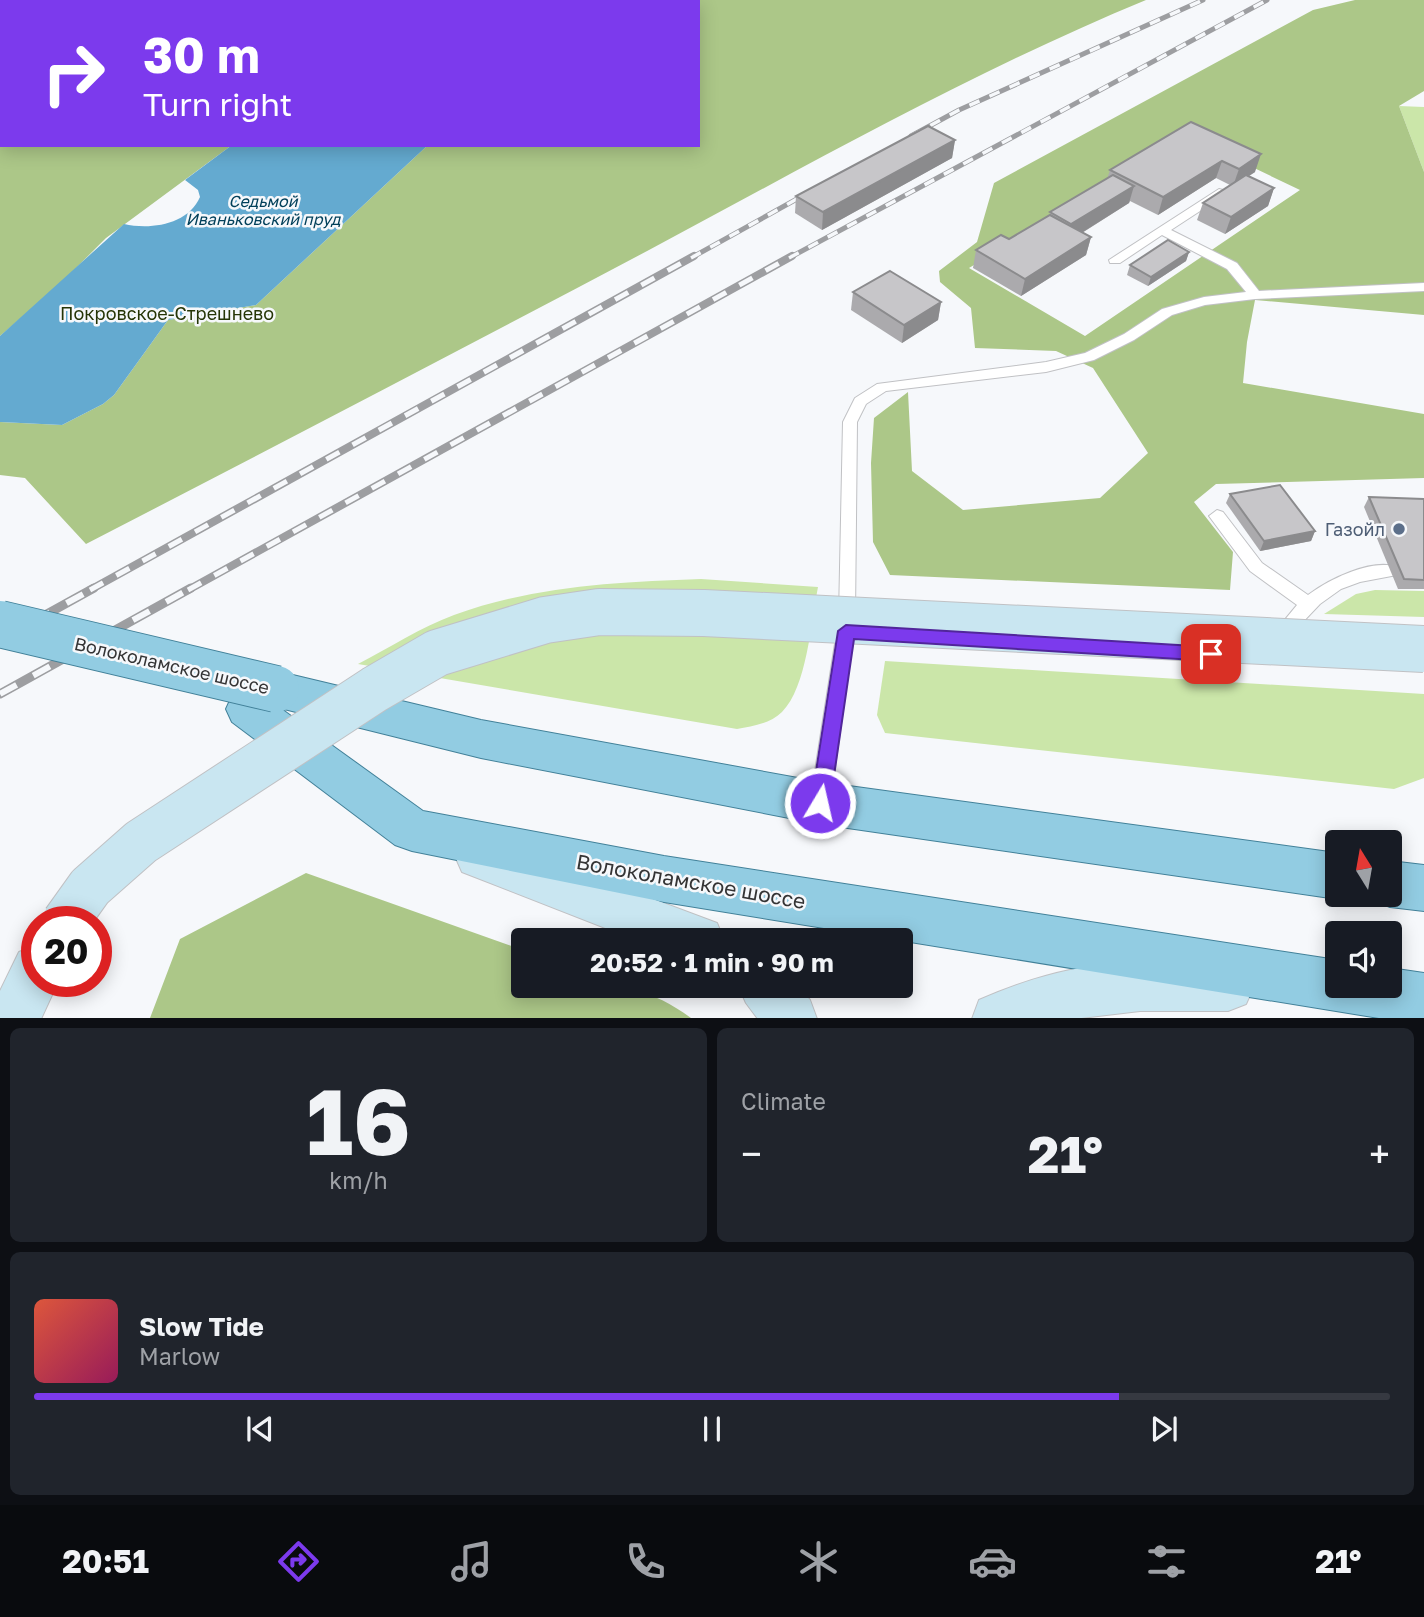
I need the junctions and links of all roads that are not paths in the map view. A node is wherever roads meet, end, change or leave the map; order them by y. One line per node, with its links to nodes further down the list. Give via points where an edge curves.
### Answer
1 (1223, 190): 2 (lane)
2 (1162, 230): 3 (lane); 5 (lane, via 1233,266)
3 (1115, 260)
4 (1424, 288): 5 (lane)
5 (1255, 295): 10 (lane, via 1204,301 1167,312 1089,357 1046,367 907,382 882,387 860,401 850,422)
6 (1217, 516): 8 (lane, via 1256,567)
7 (1391, 571): 8 (lane, via 1337,582)
8 (1308, 604): 13 (lane, via 1293,622)
9 (0, 624): 15 (main road, Волоколамское шоссе, bridge)
10 (846, 631): 13 (lane); 16 (lane)
11 (1424, 649): 21 (main road, bridge, via 704,613 599,612 545,620 437,653 375,689 141,842 90,887)
12 (0, 650): 15 (main road, Волоколамское шоссе)
13 (1300, 659): 14 (lane)
14 (1424, 664)
15 (262, 699): 16 (main road, Волоколамское шоссе); 17 (main road, Волоколамское шоссе)
16 (820, 803): 18 (main road, Волоколамское шоссе)
17 (412, 830): 22 (main road); 23 (main road, Волоколамское шоссе, via 664,879)
18 (1325, 874)
19 (1402, 885): 20 (main road)
20 (1424, 888)
21 (76, 906)
22 (668, 928)
23 (1325, 984)
24 (1325, 988): 31 (main road, via 1136,984 1064,994 1026,1004)
25 (1402, 996): 28 (main road, Волоколамское шоссе)
26 (24, 997): 29 (main road)
27 (775, 998): 30 (main road)
28 (1424, 999)
29 (14, 1018)
30 (791, 1018)
31 (998, 1018)

